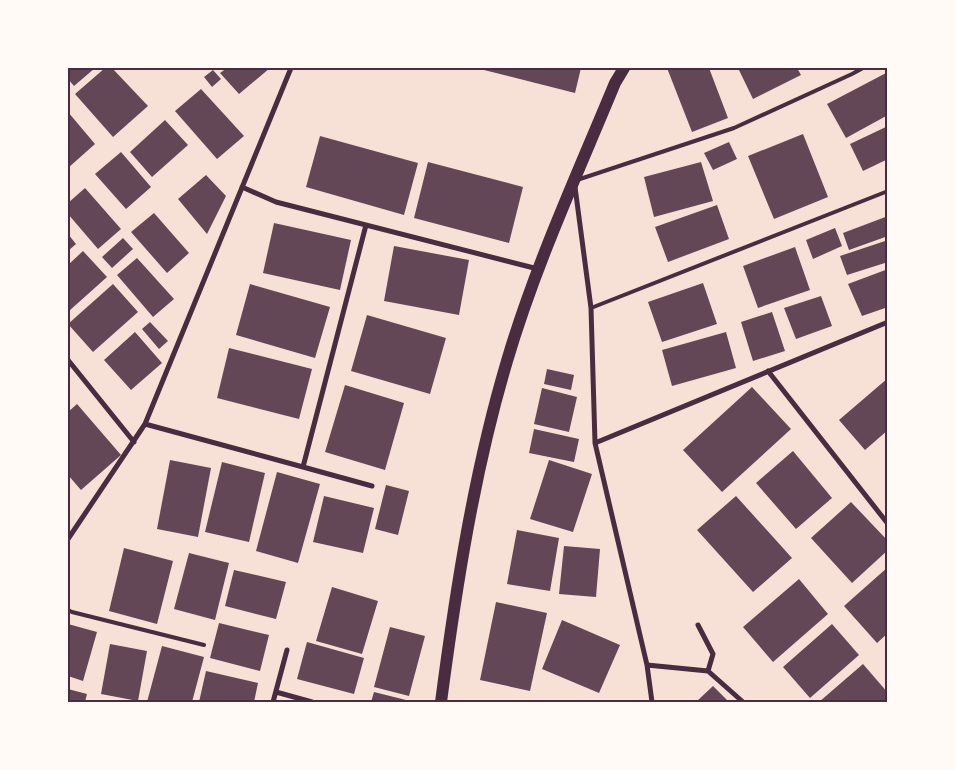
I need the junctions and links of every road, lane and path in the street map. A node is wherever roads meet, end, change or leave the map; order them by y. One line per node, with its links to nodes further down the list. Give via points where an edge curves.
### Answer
1 (291, 68): 5 (street)
2 (624, 68): 4 (main road)
3 (863, 68): 4 (lane, via 734,128)
4 (574, 181): 8 (main road); 9 (street)
5 (242, 188): 7 (street, via 276,202); 13 (street)
6 (888, 191): 9 (lane)
7 (366, 225): 8 (street); 16 (street)
8 (538, 269): 29 (main road, via 507,361 483,453 461,562)
9 (591, 308): 15 (street)
10 (888, 322): 12 (street)
11 (68, 360): 14 (street)
12 (768, 370): 15 (street); 18 (street)
13 (146, 424): 14 (street); 16 (street)
14 (134, 442): 19 (street)
15 (595, 443): 24 (street)
16 (303, 466): 17 (street)
17 (372, 486)
18 (888, 524)
19 (68, 539)
20 (70, 611): 22 (lane)
21 (698, 625): 25 (street, via 712,654)
22 (204, 645)
23 (286, 650): 26 (street)
24 (647, 664): 25 (street); 30 (street)
25 (708, 671): 31 (street)
26 (276, 692): 27 (street); 28 (street)
27 (273, 702)
28 (312, 702)
29 (441, 702)
30 (652, 702)
31 (743, 702)

